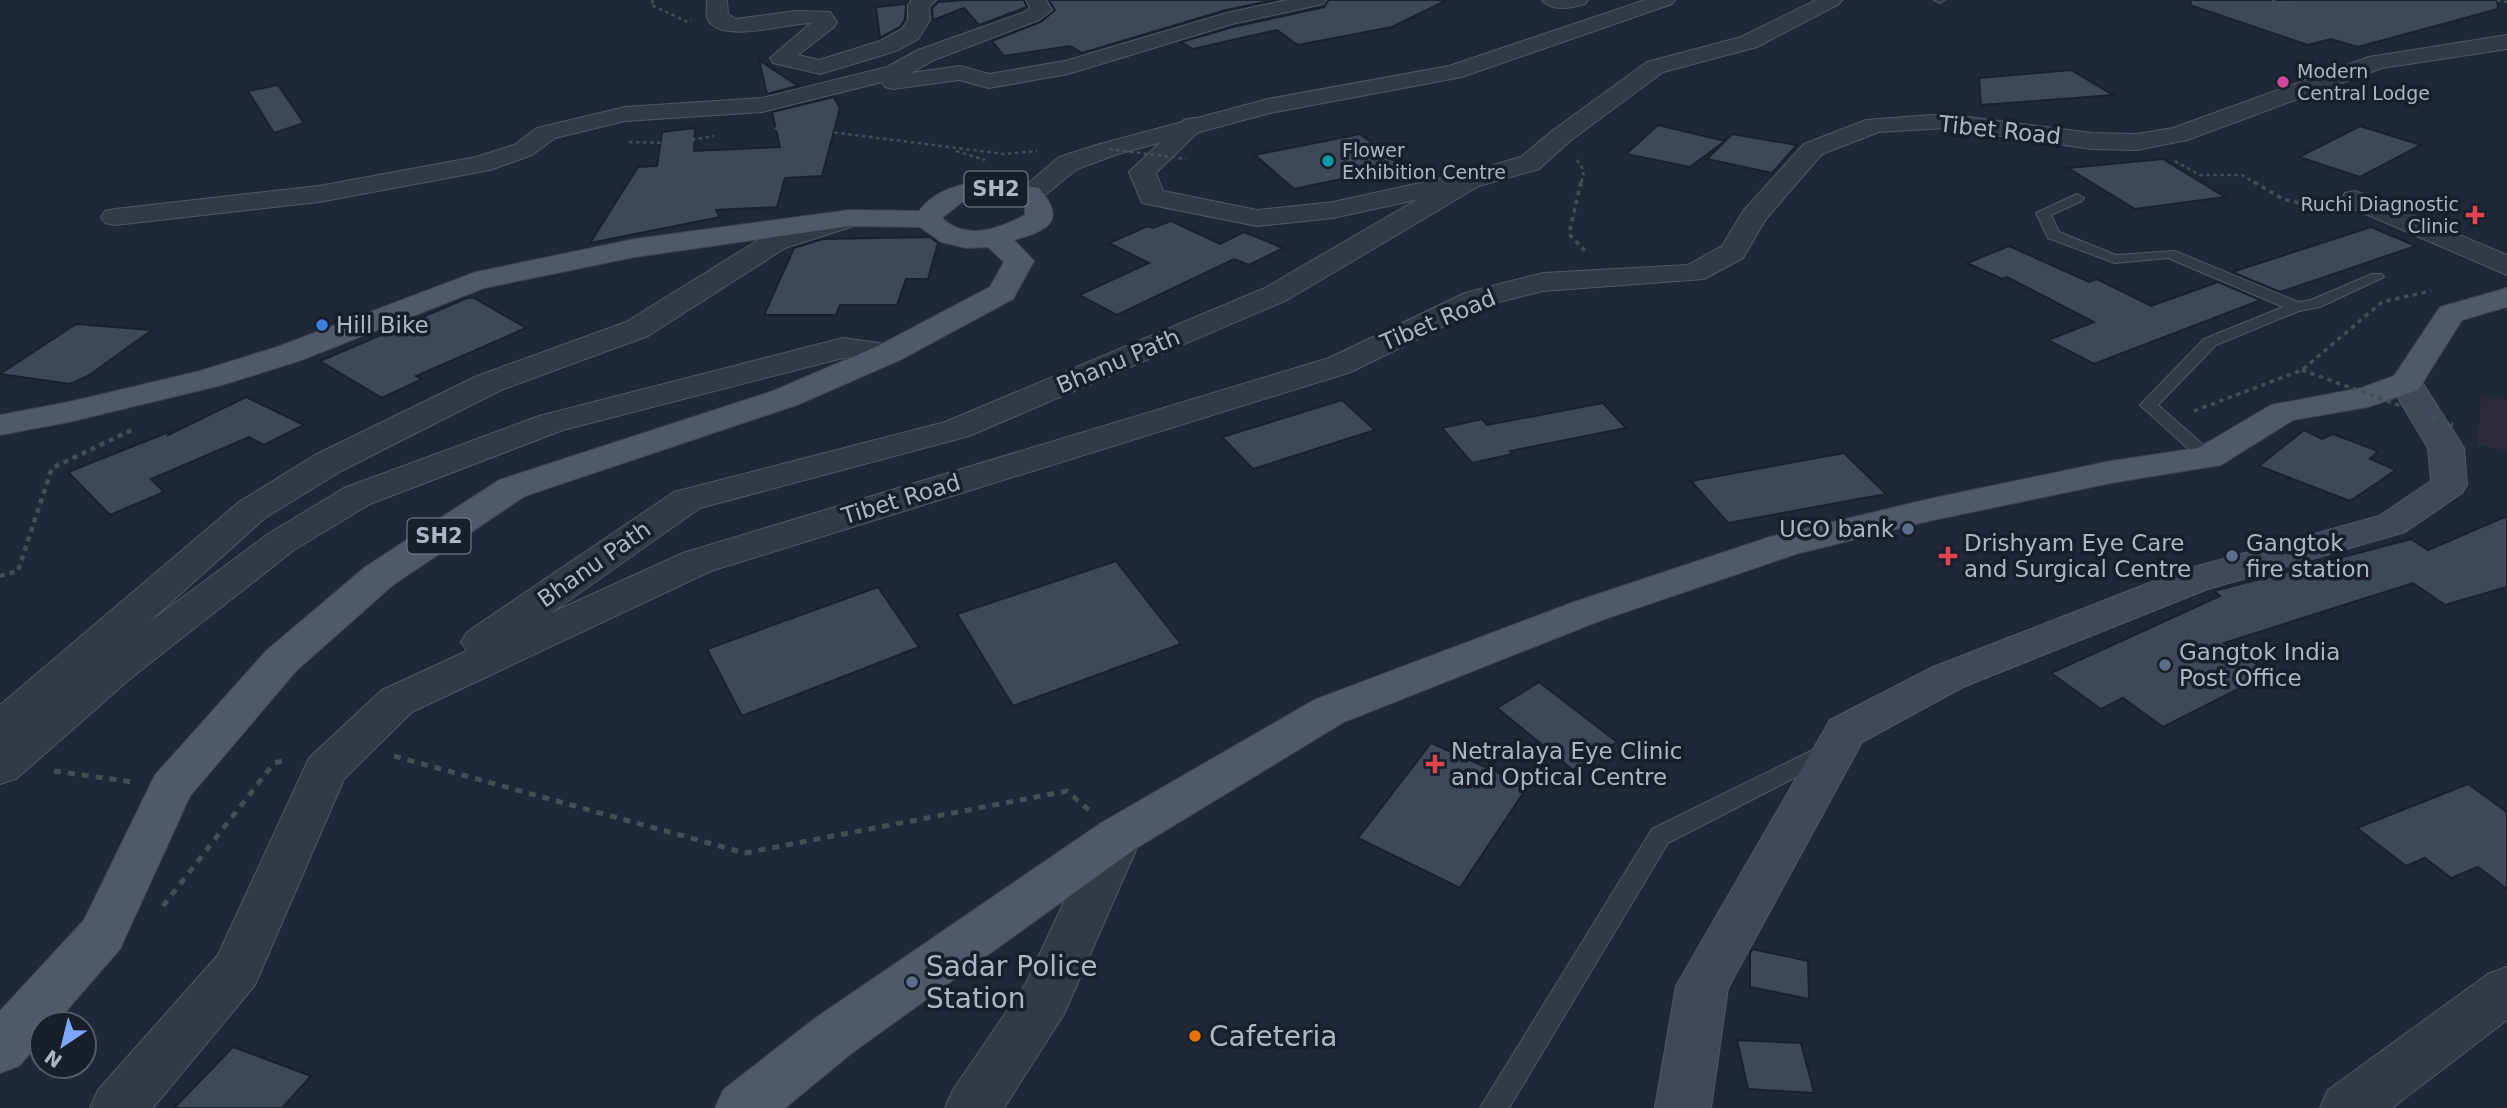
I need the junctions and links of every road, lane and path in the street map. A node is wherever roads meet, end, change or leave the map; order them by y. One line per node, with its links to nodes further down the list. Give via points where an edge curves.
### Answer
1 (653, 0): 12 (path, via 651,5 688,22)
2 (926, 0): 12 (street, via 918,5 919,20 910,34 888,46 820,67 781,58 825,22 822,16 731,26)
3 (1036, 0): 15 (street, via 1041,10 1032,16 926,55)
4 (1316, 0): 15 (street, via 1227,19 1068,67 989,81 960,73 893,82)
5 (1552, 0): 6 (street)
6 (1578, 0)
7 (1665, 0): 17 (street, via 1454,72 1268,106)
8 (1832, 0): 19 (street, Bhanu Path, via 1749,42 1655,67)
9 (2272, 0): 14 (path)
10 (2497, 0): 11 (path)
11 (2507, 2)
12 (717, 9)
13 (2507, 43): 14 (street, Tibet Road)
14 (2432, 53): 21 (street, Tibet Road, via 2377,62 2178,135)
15 (895, 72): 29 (street, via 762,105 625,114 547,133 523,150 481,164 319,194)
16 (767, 123): 23 (path, via 794,139 831,132 1004,154)
17 (1193, 125): 22 (street); 25 (street, via 1142,172 1152,197 1258,218 1333,210)
18 (718, 135): 20 (path, via 647,144)
19 (1561, 136): 25 (street, Bhanu Path, via 1530,163); 35 (path, via 1584,171 1569,233 1597,264)
20 (625, 141)
21 (2137, 142): 28 (path, via 2200,174 2242,175 2283,199); 35 (street, Tibet Road, via 2092,141 1945,121 1875,125 1813,149 1754,216 1732,252 1693,273)
22 (1109, 149): 24 (path, bridge); 26 (street, via 1069,163)
23 (1043, 150)
24 (1186, 159)
25 (1470, 180): 50 (street, Bhanu Path, via 1276,294 957,429 687,500)
26 (1029, 194): 31 (main road, SH2, via 987,188 964,192 945,199); 32 (main road, SH2, via 1039,206 1039,219)
27 (2077, 198): 38 (lane, via 2043,213 2053,235 2115,258 2171,254)
28 (2343, 205): 33 (street)
29 (115, 217)
30 (850, 218): 31 (main road); 43 (main road, via 635,248 476,281 210,378); 48 (street, via 775,242 637,329 489,383 328,463)
31 (927, 219): 32 (main road, SH2, via 949,236)
32 (996, 238): 39 (main road, SH2, via 1019,261 1002,293)
33 (2507, 266)
34 (2377, 277): 38 (lane, via 2315,304)
35 (1601, 279): 50 (street, Tibet Road, via 1543,282 1476,299 1340,365 697,562)
36 (2433, 290): 40 (path, via 2382,302)
37 (2507, 297): 41 (main road, via 2451,314)
38 (2295, 307): 42 (lane, via 2210,342 2148,405)
39 (889, 353): 47 (street, via 843,348 551,423); 54 (main road, SH2, via 785,398 512,488 379,576 281,661)
40 (2302, 370): 42 (path); 44 (path, bridge)
41 (2406, 383): 46 (main road, via 2368,397 2283,412); 52 (main road, via 2446,448 2449,485 2392,524 2194,580 1948,677 1846,731)
42 (2166, 421): 46 (lane)
43 (0, 425)
44 (2453, 425)
45 (139, 426): 49 (path, via 52,468 18,571)
46 (2208, 457): 55 (main road, via 2098,474 1784,545 1588,611 1329,711)
47 (357, 496): 48 (street); 53 (street, via 281,542)
48 (253, 510): 53 (street)
49 (0, 576)
50 (397, 701): 51 (street)
51 (352, 744): 55 (path, via 745,853 1068,791); 56 (path, via 274,763); 59 (street, via 325,770 237,969)
52 (1839, 745): 62 (lane, via 1660,836); 63 (main road, via 1702,986)
53 (2, 754): 54 (path)
54 (171, 787): 58 (main road, SH2, via 103,934)
55 (1118, 836): 60 (main road, via 833,1037); 61 (street, via 1045,998)
56 (157, 914)
57 (2507, 990): 64 (street)
58 (0, 1049)
59 (118, 1108)
60 (743, 1108)
61 (972, 1108)
62 (1494, 1108)
63 (1683, 1108)
64 (2348, 1108)

